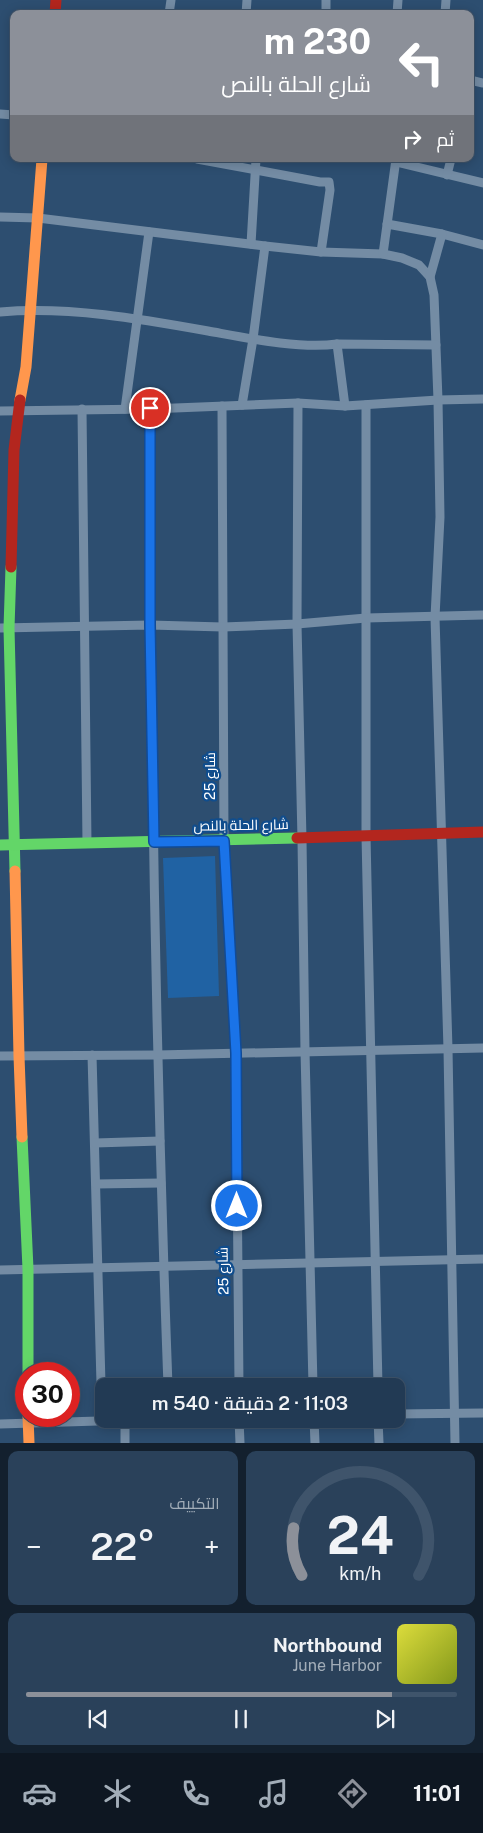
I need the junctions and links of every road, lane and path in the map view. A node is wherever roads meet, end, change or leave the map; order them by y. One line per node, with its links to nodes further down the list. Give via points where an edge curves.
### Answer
1 (42, 162): 11 (street)
2 (214, 162): 7 (street)
3 (256, 162): 7 (street)
4 (396, 162): 12 (street)
5 (403, 162): 8 (street)
6 (450, 162): 8 (street)
7 (255, 169): 15 (street); 18 (street, via 329,182)
8 (447, 174): 9 (street)
9 (483, 183)
10 (0, 217): 11 (street)
11 (38, 218): 13 (street); 21 (street)
12 (387, 224): 14 (street); 19 (street)
13 (149, 232): 15 (street); 23 (street)
14 (442, 234): 16 (street); 20 (street)
15 (251, 244): 17 (street)
16 (483, 245)
17 (264, 246): 18 (street); 24 (street)
18 (321, 252): 19 (street)
19 (383, 254): 20 (street, via 419,265)
20 (430, 277): 26 (street)
21 (30, 309): 22 (street); 23 (street); 37 (street)
22 (0, 312)
23 (138, 318): 24 (street); 34 (street)
24 (253, 339): 25 (street, via 322,346); 30 (street)
25 (337, 344): 26 (street); 33 (street)
26 (436, 345): 28 (street)
27 (483, 399): 28 (street)
28 (438, 400): 31 (street); 40 (street, via 440,517)
29 (298, 403): 30 (street); 33 (street); 42 (street)
30 (242, 405): 32 (street)
31 (366, 405): 33 (street); 41 (street)
32 (222, 406): 35 (street); 44 (street, شارع 25)
33 (345, 406)
34 (125, 408): 35 (street); 36 (street)
35 (150, 408): 43 (street)
36 (82, 409): 37 (street); 46 (street)
37 (19, 410): 38 (street); 45 (street)
38 (0, 411)
39 (483, 615): 40 (street)
40 (435, 617): 41 (street); 48 (street)
41 (366, 618): 42 (street); 49 (street)
42 (297, 624): 44 (street); 50 (street)
43 (150, 625): 44 (street); 46 (street); 52 (street)
44 (223, 627): 51 (street, شارع 25)
45 (4, 628): 46 (street); 55 (street)
46 (84, 628): 53 (street)
47 (483, 832): 48 (street, شارع الحلة بالنص)
48 (440, 833): 49 (street, شارع الحلة بالنص); 57 (street)
49 (366, 836): 50 (street, شارع الحلة بالنص); 58 (street)
50 (302, 839): 51 (street, شارع الحلة بالنص); 59 (street)
51 (224, 841): 52 (street, شارع الحلة بالنص); 60 (street, شارع 25)
52 (154, 842): 53 (street, شارع الحلة بالنص); 62 (street)
53 (87, 843): 55 (street, شارع الحلة بالنص)
54 (0, 845): 55 (street, شارع الحلة بالنص)
55 (15, 845): 64 (street)
56 (483, 1048): 57 (street)
57 (448, 1049): 58 (street); 71 (street)
58 (372, 1050): 59 (street); 70 (street)
59 (305, 1051): 60 (street); 72 (street)
60 (236, 1053): 62 (street); 73 (street, شارع 25)
61 (92, 1055): 62 (street); 64 (street); 66 (street)
62 (157, 1055): 65 (street)
63 (0, 1056): 64 (street)
64 (19, 1056): 76 (street)
65 (160, 1141): 66 (street); 67 (street)
66 (95, 1143): 68 (street)
67 (161, 1183): 68 (street); 75 (street)
68 (96, 1184): 74 (street)
69 (483, 1259): 71 (street)
70 (375, 1260): 71 (street); 72 (street); 83 (street)
71 (452, 1260): 86 (street)
72 (309, 1262): 73 (street); 82 (street)
73 (237, 1264): 75 (street); 81 (street, شارع 25)
74 (98, 1266): 75 (street); 76 (street); 79 (street)
75 (164, 1266): 80 (street)
76 (28, 1269): 77 (street); 78 (street)
77 (0, 1270)
78 (28, 1362)
79 (101, 1378)
80 (168, 1378)
81 (239, 1378)
82 (313, 1378)
83 (378, 1378)
84 (483, 1412): 86 (street)
85 (405, 1414): 86 (street)
86 (454, 1414): 101 (street)
87 (80, 1420): 88 (street)
88 (95, 1420)
89 (15, 1421): 90 (street)
90 (0, 1424)
91 (28, 1427): 96 (street)
92 (125, 1428): 97 (street)
93 (239, 1428): 98 (street)
94 (314, 1428): 99 (street)
95 (378, 1428): 100 (street)
96 (29, 1443)
97 (125, 1443)
98 (240, 1443)
99 (315, 1443)
100 (379, 1443)
101 (455, 1443)

